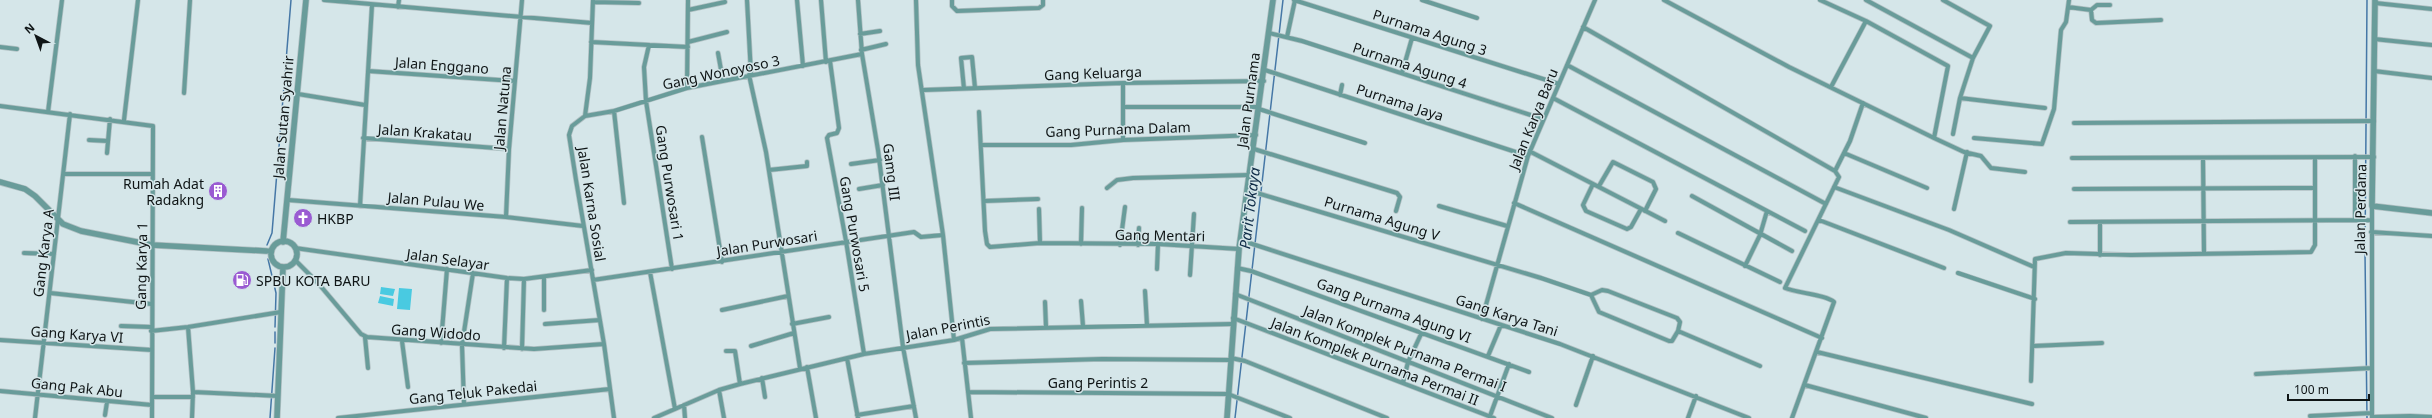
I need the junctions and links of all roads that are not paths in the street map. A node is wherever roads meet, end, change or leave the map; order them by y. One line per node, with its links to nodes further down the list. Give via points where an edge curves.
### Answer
1 (62, 0): 94 (street)
2 (138, 0): 99 (street)
3 (190, 0): 81 (street)
4 (306, 0): 82 (street, Jalan Sutan Syahrir)
5 (324, 0): 25 (street)
6 (399, 0): 32 (street)
7 (522, 0): 37 (street, Jalan Natuna)
8 (688, 0): 35 (street)
9 (747, 0): 68 (street)
10 (797, 0): 63 (street)
11 (821, 0): 61 (street)
12 (858, 0): 45 (street, Gamg III)
13 (916, 0): 80 (street, via 916,48)
14 (952, 0): 15 (street, via 952,6 957,10 1039,8 1043,5)
15 (1043, 0)
16 (1273, 0): 46 (street, Jalan Purnama)
17 (1294, 0): 47 (street); 48 (street, Purnama Agung 3)
18 (1422, 0): 38 (street)
19 (1595, 0): 42 (street, Jalan Karya Baru)
20 (1664, 0): 76 (street)
21 (1820, 0): 40 (street)
22 (1866, 0): 60 (street)
23 (1943, 0): 60 (street, via 1990,25)
24 (2069, 0): 33 (street)
25 (335, 1): 30 (street)
26 (593, 1): 29 (street); 41 (street)
27 (725, 2): 35 (street)
28 (2375, 2): 34 (street); 49 (street, Jalan Perdana)
29 (639, 3)
30 (372, 5): 32 (street); 66 (street)
31 (2110, 5): 36 (street, via 2097,5)
32 (398, 7): 37 (street)
33 (2068, 7): 36 (street); 108 (street, via 2066,22 2061,30 2054,110 2042,144)
34 (2432, 9)
35 (688, 10): 51 (street)
36 (2090, 10): 39 (street, via 2092,20 2096,23)
37 (521, 17): 41 (street); 70 (street, Jalan Natuna)
38 (1477, 18)
39 (2161, 20)
40 (1866, 21): 76 (street); 107 (street, via 1948,66)
41 (592, 24): 50 (street)
42 (1584, 27): 62 (street, Jalan Karya Baru); 129 (street)
43 (880, 31): 45 (street)
44 (727, 32): 51 (street)
45 (860, 34): 58 (street, Gamg III)
46 (1270, 34): 47 (street, Purnama Agung 4); 64 (street, Jalan Purnama)
47 (1287, 37): 67 (street, Purnama Agung 4)
48 (1412, 38): 67 (street); 74 (street, Purnama Agung 3)
49 (2374, 39): 54 (street); 65 (street, Jalan Perdana)
50 (591, 42): 53 (street); 97 (street)
51 (688, 42): 56 (street)
52 (886, 44): 58 (street, Gang Wonoyoso 3)
53 (649, 45): 56 (street); 86 (street, Gang Purwosari 1, via 644,63)
54 (2432, 45)
55 (0, 47): 57 (street)
56 (688, 47): 77 (street)
57 (17, 49)
58 (861, 52): 61 (street, Gang Wonoyoso 3); 125 (street, Gamg III)
59 (718, 53): 71 (street)
60 (1974, 58): 85 (street)
61 (828, 61): 63 (street, Gang Wonoyoso 3); 187 (street, Gang Purwosari 5, via 839,125 838,132 827,138)
62 (1567, 65): 74 (street, Jalan Karya Baru); 152 (street)
63 (803, 66): 68 (street, Gang Wonoyoso 3)
64 (1267, 71): 72 (street, Jalan Purnama); 83 (street, Purnama Jaya)
65 (2374, 71): 69 (street); 101 (street, Jalan Perdana)
66 (368, 72): 70 (street, Jalan Enggano); 88 (street)
67 (1402, 73): 100 (street, Purnama Agung 4)
68 (750, 75): 71 (street, Gang Wonoyoso 3); 128 (street)
69 (2432, 78)
70 (515, 81): 114 (street, Jalan Natuna)
71 (723, 81): 77 (street, Gang Wonoyoso 3)
72 (1264, 81): 73 (street, Gang Keluarga); 92 (street, Jalan Purnama)
73 (1123, 83): 78 (street, Gang Keluarga); 90 (street)
74 (1559, 84): 84 (street, Jalan Karya Baru)
75 (1342, 85): 83 (street)
76 (1831, 87): 87 (street)
77 (687, 88): 86 (street, Gang Wonoyoso 3)
78 (975, 88): 79 (street, Gang Keluarga); 79 (street, via 972,57 961,58)
79 (964, 89): 80 (street, Gang Keluarga)
80 (923, 90): 183 (street)
81 (184, 93)
82 (298, 94): 88 (street); 148 (street, Jalan Sutan Syahrir)
83 (1340, 94): 118 (street, Purnama Jaya)
84 (1553, 98): 100 (street, Jalan Karya Baru); 163 (street)
85 (1960, 98): 91 (street); 103 (street)
86 (646, 101): 93 (street, Gang Wonoyoso 3); 214 (street, Gang Purwosari 1)
87 (1863, 103): 107 (street); 119 (street)
88 (365, 105): 106 (street)
89 (0, 106): 94 (street, Gang Karya 1)
90 (1124, 108): 92 (street); 110 (street)
91 (2045, 108)
92 (1261, 109): 104 (street, Jalan Purnama); 112 (street)
93 (614, 111): 97 (street, Gang Wonoyoso 3); 150 (street)
94 (48, 112): 96 (street, Gang Karya 1)
95 (979, 112): 113 (street)
96 (70, 114): 98 (street, Gang Karya 1); 131 (street, Gang Karya A)
97 (585, 116): 176 (street, Jalan Karna Sosial, via 574,124 569,133)
98 (110, 119): 99 (street, Gang Karya 1); 111 (street)
99 (124, 120): 132 (street, Gang Karya 1, via 153,126)
100 (1544, 120): 118 (street, Jalan Karya Baru)
101 (2372, 121): 102 (street); 121 (street, Jalan Perdana)
102 (2074, 123)
103 (1952, 134)
104 (1256, 135): 110 (street, Gang Purnama Dalam); 115 (street, Jalan Purnama)
105 (702, 137): 206 (street)
106 (363, 138): 114 (street, Jalan Krakatau); 153 (street)
107 (1934, 138): 117 (street)
108 (1974, 138)
109 (88, 140): 111 (street)
110 (1123, 140): 113 (street, Gang Purnama Dalam, via 1077,145)
111 (108, 141): 116 (street)
112 (1365, 143)
113 (981, 145): 149 (street)
114 (510, 149): 166 (street, Jalan Natuna)
115 (1256, 150): 133 (street, Jalan Purnama); 161 (street, via 1397,194 1400,197)
116 (107, 152)
117 (1967, 152): 130 (street, via 1981,156 1992,168); 160 (street)
118 (1528, 153): 135 (street, Purnama Jaya); 151 (street, Jalan Karya Baru)
119 (1844, 153): 129 (street); 140 (street)
120 (2356, 156): 121 (street); 124 (street); 169 (street)
121 (2371, 156): 155 (street, Jalan Perdana)
122 (2072, 158): 123 (street)
123 (2203, 158): 124 (street); 143 (street)
124 (2315, 158): 141 (street)
125 (880, 160): 127 (street); 136 (street, Gamg III)
126 (807, 162): 128 (street, via 807,166)
127 (851, 164)
128 (769, 170): 200 (street)
129 (1835, 171): 138 (street, via 1839,176)
130 (2025, 172)
131 (64, 174): 132 (street); 167 (street, Gang Karya A)
132 (152, 174): 192 (street, Gang Karya 1)
133 (1249, 175): 139 (street, via 1133,178 1117,180); 145 (street, Jalan Purnama)
134 (0, 182): 167 (street, via 30,192)
135 (1593, 184): 137 (street, Purnama Jaya); 159 (street, via 1583,205 1586,211 1627,229 1632,226)
136 (883, 185): 142 (street); 184 (street, Gamg III)
137 (1599, 186): 159 (street, Purnama Jaya); 162 (street, via 1613,162 1653,182 1656,189)
138 (1834, 187): 152 (street); 209 (street, via 1950,230)
139 (1107, 188)
140 (1927, 188)
141 (2313, 188): 143 (street); 172 (street)
142 (859, 189)
143 (2203, 189): 144 (street); 175 (street)
144 (2074, 190)
145 (1249, 191): 188 (street, Jalan Purnama); 207 (street, Purnama Agung V)
146 (1692, 196): 182 (street)
147 (1038, 199): 149 (street)
148 (288, 200): 153 (street, Jalan Pulau We); 186 (street, Jalan Sutan Syahrir)
149 (984, 201): 189 (street, Gang Mentari, via 985,230 989,246 1000,248)
150 (624, 202)
151 (1514, 203): 177 (street, Jalan Karya Baru); 257 (street)
152 (1826, 204): 168 (street)
153 (360, 206): 166 (street, Jalan Pulau We)
154 (1439, 206): 177 (street)
155 (2372, 206): 164 (street); 170 (street, Jalan Perdana)
156 (1126, 207): 193 (street)
157 (1039, 208): 189 (street)
158 (1082, 208): 190 (street)
159 (1641, 209): 162 (street, Purnama Jaya)
160 (1954, 209)
161 (1396, 211)
162 (1645, 211): 171 (street, Purnama Jaya)
163 (1767, 211): 179 (street); 182 (street)
164 (2432, 213)
165 (1194, 214): 195 (street)
166 (506, 218): 176 (street, Jalan Pulau We)
167 (58, 219): 192 (street, via 68,227 81,232); 202 (street, Gang Karya A)
168 (1819, 220): 212 (street); 257 (street, via 1785,288 1797,294 1809,294 1833,301)
169 (2355, 220): 170 (street); 172 (street)
170 (2369, 220): 180 (street, Jalan Perdana)
171 (1665, 221)
172 (2314, 221): 175 (street); 203 (street, via 2315,245 2311,252)
173 (2070, 222): 174 (street)
174 (2100, 222): 175 (street); 204 (street)
175 (2203, 222): 203 (street)
176 (583, 226): 216 (street, Jalan Karna Sosial)
177 (1507, 226): 207 (street, Jalan Karya Baru)
178 (1139, 228): 194 (street)
179 (1805, 232)
180 (2371, 232): 185 (street); 286 (street, Jalan Perdana)
181 (1678, 233): 208 (street)
182 (1760, 234): 198 (street); 208 (street)
183 (943, 235): 184 (street, Jalan Purwosari, via 922,237 915,232); 259 (street)
184 (888, 236): 187 (street, Jalan Purwosari); 268 (street, Gamg III)
185 (2432, 236)
186 (284, 240): 197 (street); 199 (street)
187 (846, 241): 200 (street, Jalan Purwosari); 274 (street, Gang Purwosari 5)
188 (1242, 241): 196 (street, Jalan Purnama); 239 (street, Gang Karya Tani)
189 (1040, 243): 190 (street, Gang Mentari)
190 (1081, 244): 193 (street, Gang Mentari)
191 (1158, 244): 194 (street, Gang Mentari); 195 (street, Gang Mentari); 215 (street)
192 (152, 245): 199 (street); 234 (street, Gang Karya 1)
193 (1120, 245): 194 (street, Gang Mentari)
194 (1138, 245)
195 (1191, 247): 196 (street, Gang Mentari); 220 (street)
196 (1239, 249): 211 (street, Jalan Purnama)
197 (298, 250): 205 (street); 213 (street, Jalan Selayar)
198 (1792, 251)
199 (270, 252): 210 (street, via 274,262)
200 (782, 252): 206 (street, Jalan Purwosari); 230 (street)
201 (24, 253): 202 (street)
202 (54, 254): 227 (street, Gang Karya A)
203 (2204, 254): 204 (street)
204 (2100, 255): 209 (street, via 2066,254 2038,257 2035,259)
205 (296, 262): 210 (street); 255 (street)
206 (722, 262): 214 (street, Jalan Purwosari)
207 (1497, 265): 229 (street, Purnama Agung V); 239 (street, Jalan Karya Baru)
208 (1745, 266): 225 (street)
209 (2034, 267): 231 (street)
210 (282, 268): 237 (street)
211 (1240, 268): 228 (street, Jalan Purnama); 253 (street, Gang Purnama Agung VI)
212 (1944, 268)
213 (447, 269): 218 (street, Jalan Selayar); 262 (street)
214 (672, 269): 217 (street, Jalan Purwosari)
215 (1157, 269)
216 (592, 270): 221 (street, Jalan Selayar); 224 (street, Jalan Karna Sosial)
217 (650, 272): 224 (street, Jalan Purwosari); 314 (street)
218 (473, 273): 222 (street, Jalan Selayar); 265 (street)
219 (1958, 273): 231 (street)
220 (1190, 275)
221 (544, 277): 223 (street, Jalan Selayar); 235 (street)
222 (507, 278): 223 (street, Jalan Selayar); 269 (street)
223 (524, 279): 270 (street)
224 (593, 280): 240 (street, Jalan Karna Sosial)
225 (1780, 282)
226 (1145, 291): 245 (street)
227 (50, 293): 234 (street); 261 (street, Gang Karya A)
228 (1238, 295): 242 (street, Jalan Purnama); 279 (street, Jalan Komplek Purnama Permai I)
229 (1591, 295): 252 (street, via 1602,290 1608,291 1677,318 1680,322); 252 (street, via 1599,312 1669,341)
230 (788, 296): 236 (street); 244 (street)
231 (2035, 299): 267 (street)
232 (1081, 301): 248 (street)
233 (1045, 302): 250 (street)
234 (151, 304): 251 (street, Gang Karya 1)
235 (544, 310)
236 (722, 310)
237 (281, 312): 249 (street); 302 (street)
238 (829, 317): 244 (street)
239 (1482, 319): 246 (street, Gang Karya Tani)
240 (600, 320): 243 (street); 264 (street, Jalan Karna Sosial)
241 (1239, 320): 242 (street, Jalan Perintis); 291 (street, Jalan Komplek Purnama Permai II)
242 (1232, 321): 245 (street, Jalan Perintis); 278 (street, Jalan Purnama)
243 (545, 324)
244 (792, 324): 254 (street)
245 (1147, 325): 248 (street, Jalan Perintis)
246 (1501, 325): 275 (street); 276 (street, Gang Karya Tani)
247 (121, 326): 251 (street)
248 (1083, 326): 250 (street, Jalan Perintis)
249 (188, 327): 251 (street); 300 (street)
250 (1046, 327): 256 (street, Jalan Perintis, via 990,329)
251 (151, 329): 271 (street, Gang Karya 1)
252 (1678, 331): 282 (street)
253 (1422, 332): 275 (street, Gang Purnama Agung VI); 279 (street)
254 (794, 333): 266 (street); 285 (street)
255 (365, 337): 260 (street, Gang Widodo); 284 (street)
256 (962, 338): 259 (street, Jalan Perintis); 280 (street)
257 (1822, 338): 273 (street)
258 (0, 340): 261 (street, Gang Karya VI)
259 (954, 340): 268 (street, Jalan Perintis)
260 (402, 341): 262 (street, Gang Widodo); 294 (street)
261 (43, 342): 271 (street, Gang Karya VI); 299 (street, Gang Karya A)
262 (441, 343): 265 (street, Gang Widodo)
263 (2102, 343): 267 (street)
264 (604, 344): 270 (street, Gang Widodo); 295 (street, Jalan Karna Sosial)
265 (462, 345): 269 (street, Gang Widodo); 308 (street)
266 (751, 346)
267 (2033, 346): 290 (street)
268 (903, 347): 274 (street, Jalan Perintis); 313 (street, Gamg III)
269 (504, 348): 270 (street, Gang Widodo)
270 (522, 349)
271 (152, 350): 305 (street, Gang Karya 1)
272 (726, 351): 292 (street, via 735,351)
273 (1817, 352): 293 (street); 309 (street)
274 (864, 354): 277 (street, Jalan Perintis)
275 (1488, 356): 281 (street, Gang Purnama Agung VI)
276 (1593, 356): 304 (street, Gang Karya Tani); 312 (street)
277 (847, 358): 283 (street, Jalan Perintis); 318 (street)
278 (1233, 359): 280 (street); 301 (street, Jalan Purnama); 335 (street, via 1245,360)
279 (1408, 362): 291 (street); 303 (street, Jalan Komplek Purnama Permai I)
280 (964, 363): 298 (street)
281 (1509, 364): 287 (street, Gang Purnama Agung VI); 303 (street)
282 (1760, 366)
283 (807, 367): 285 (street, Jalan Perintis); 330 (street)
284 (368, 368)
285 (800, 368): 289 (street, Jalan Perintis)
286 (2370, 368): 288 (street); 317 (street, Jalan Perdana)
287 (1529, 372)
288 (2256, 374)
289 (762, 378): 292 (street, Jalan Perintis); 306 (street)
290 (2031, 382)
291 (1402, 383): 319 (street, Jalan Komplek Purnama Permai II)
292 (740, 384): 296 (street, Jalan Perintis)
293 (1805, 384): 339 (street); 340 (street)
294 (408, 387)
295 (610, 389): 308 (street, Gang Teluk Pakedai); 326 (street, Jalan Karna Sosial)
296 (719, 390): 311 (street, Jalan Perintis); 329 (street)
297 (0, 391): 299 (street, Gang Pak Abu)
298 (968, 392): 301 (street, Gang Perintis 2); 332 (street)
299 (37, 393): 307 (street, Gang Pak Abu); 321 (street, Gang Karya A)
300 (193, 395): 302 (street); 305 (street); 323 (street)
301 (1231, 395): 333 (street, Jalan Purnama); 334 (street, Gang Perintis 2)
302 (278, 396): 324 (street)
303 (1496, 396): 319 (street); 336 (street, Jalan Komplek Purnama Permai I)
304 (1696, 396): 337 (street); 338 (street, Gang Karya Tani)
305 (152, 397): 310 (street, Gang Karya 1)
306 (765, 397)
307 (107, 402): 310 (street, Gang Pak Abu); 315 (street)
308 (464, 404): 325 (street, Gang Teluk Pakedai)
309 (2032, 404)
310 (152, 405): 322 (street, Gang Karya 1)
311 (684, 405): 314 (street, Jalan Perintis); 328 (street)
312 (1576, 405)
313 (914, 406): 318 (street); 331 (street, Gamg III)
314 (675, 409): 327 (street, Jalan Perintis)
315 (105, 415)
316 (2310, 416): 317 (street)
317 (2372, 416): 320 (street)
318 (857, 417)
319 (1492, 417)
320 (2432, 417)
321 (35, 418)
322 (152, 418)
323 (192, 418)
324 (277, 418)
325 (338, 418)
326 (614, 418)
327 (654, 418)
328 (685, 418)
329 (724, 418)
330 (816, 418)
331 (916, 418)
332 (971, 418)
333 (1227, 418)
334 (1290, 418)
335 (1387, 418)
336 (1552, 418)
337 (1688, 418)
338 (1749, 418)
339 (1792, 418)
340 (1926, 418)

